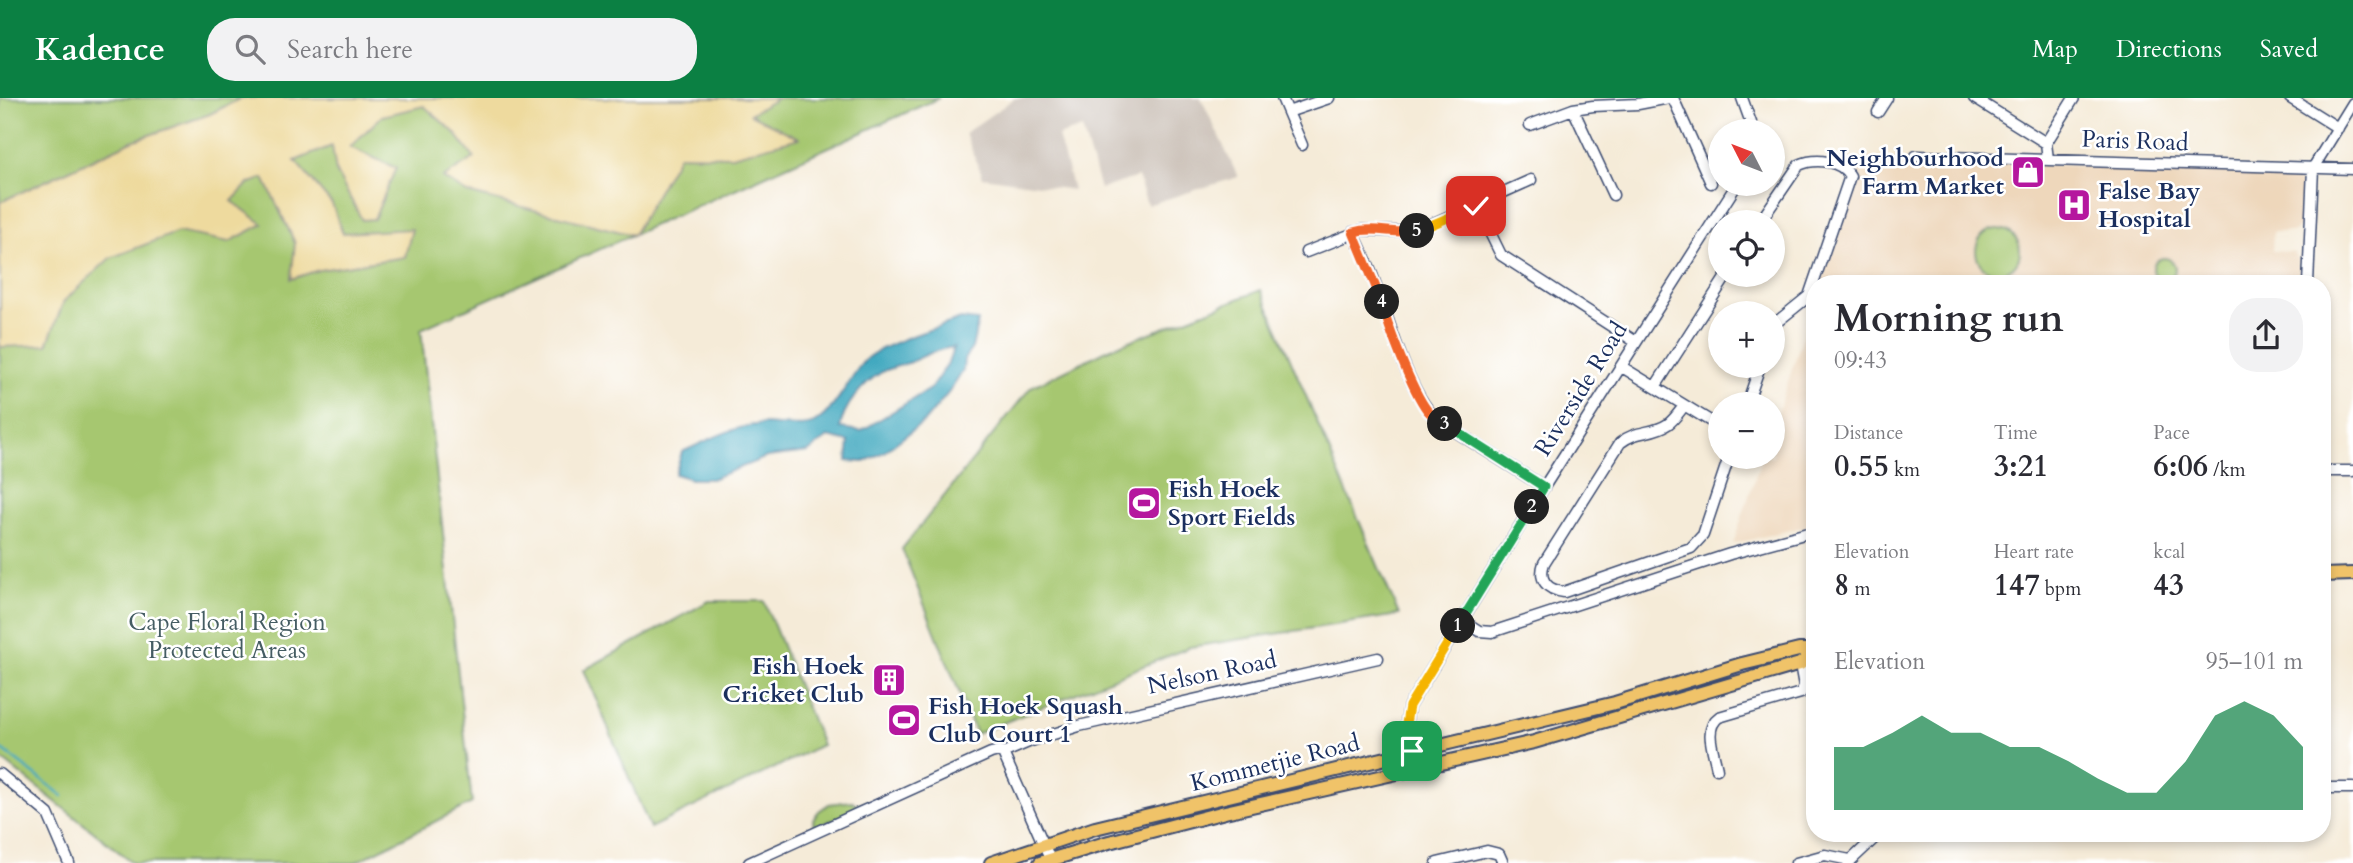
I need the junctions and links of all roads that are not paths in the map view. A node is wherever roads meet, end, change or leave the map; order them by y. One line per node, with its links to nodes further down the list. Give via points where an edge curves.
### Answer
1 (1282, 98): 11 (street)
2 (1329, 98): 11 (street)
3 (1671, 98): 10 (street); 22 (street)
4 (1742, 98): 13 (street)
5 (1887, 98): 12 (street)
6 (1975, 98): 16 (street)
7 (2074, 98): 16 (street)
8 (2290, 98): 15 (street)
9 (2353, 103): 15 (street)
10 (1573, 109): 14 (street); 24 (street)
11 (1288, 112): 17 (street)
12 (1878, 112)
13 (1750, 119)
14 (1530, 125)
15 (2338, 128): 20 (street)
16 (2046, 143): 19 (street)
17 (1302, 145)
18 (1916, 156): 19 (street, Paris Road)
19 (2048, 159): 20 (street, Paris Road)
20 (2313, 168): 21 (street, Paris Road); 31 (street)
21 (2353, 169)
22 (1708, 175)
23 (1531, 180): 26 (street)
24 (1612, 195)
25 (1729, 196): 35 (street, Riverside Road)
26 (1476, 206): 28 (street, via 1415,232 1369,228); 35 (street, via 1501,255)
27 (1768, 210): 30 (street, via 1799,165 1815,162 1846,168 1850,176)
28 (1353, 232): 29 (street); 43 (street, via 1426,409)
29 (1306, 252)
30 (1816, 275)
31 (2308, 275)
32 (1719, 287): 37 (street)
33 (1806, 298): 34 (street)
34 (1785, 315)
35 (1636, 342): 36 (street, Riverside Road)
36 (1622, 367): 37 (street); 43 (street, Riverside Road)
37 (1655, 387): 38 (street)
38 (1684, 406): 39 (street); 40 (street, via 1662,428 1635,433 1620,443 1544,563 1542,579 1554,591 1564,592 1691,548 1703,535)
39 (1708, 420)
40 (1725, 469)
41 (2331, 471): 42 (street)
42 (2353, 471)
43 (1544, 487): 47 (street, Riverside Road)
44 (1806, 533): 47 (street, via 1492,632 1479,631)
45 (2353, 574): 46 (main road)
46 (2331, 575)
47 (1462, 620): 52 (street, Riverside Road, via 1409,706 1406,724)
48 (1806, 650): 52 (main road, Kommetjie Road, via 1615,703)
49 (1378, 658): 53 (street, Nelson Road, via 1079,726)
50 (1806, 659): 51 (main road, Kommetjie Road)
51 (1800, 664): 54 (main road, Kommetjie Road, via 1534,742); 55 (street, via 1801,693 1713,721 1709,729)
52 (1412, 751): 54 (street, Riverside Road); 60 (main road, Kommetjie Road)
53 (1003, 753): 60 (street); 64 (street, Nelson Road, via 991,753)
54 (1417, 769): 61 (main road, Kommetjie Road, via 1225,812)
55 (1717, 769)
56 (0, 774): 63 (street, via 48,814)
57 (2331, 788): 58 (street)
58 (2353, 788)
59 (1870, 842): 62 (street)
60 (1045, 844): 61 (street); 65 (main road, Kommetjie Road)
61 (1045, 861)
62 (1849, 861): 68 (street, via 1825,855)
63 (69, 863)
64 (749, 863)
65 (992, 863)
66 (1437, 863): 67 (street, via 1491,850)
67 (1503, 863)
68 (1796, 863)

